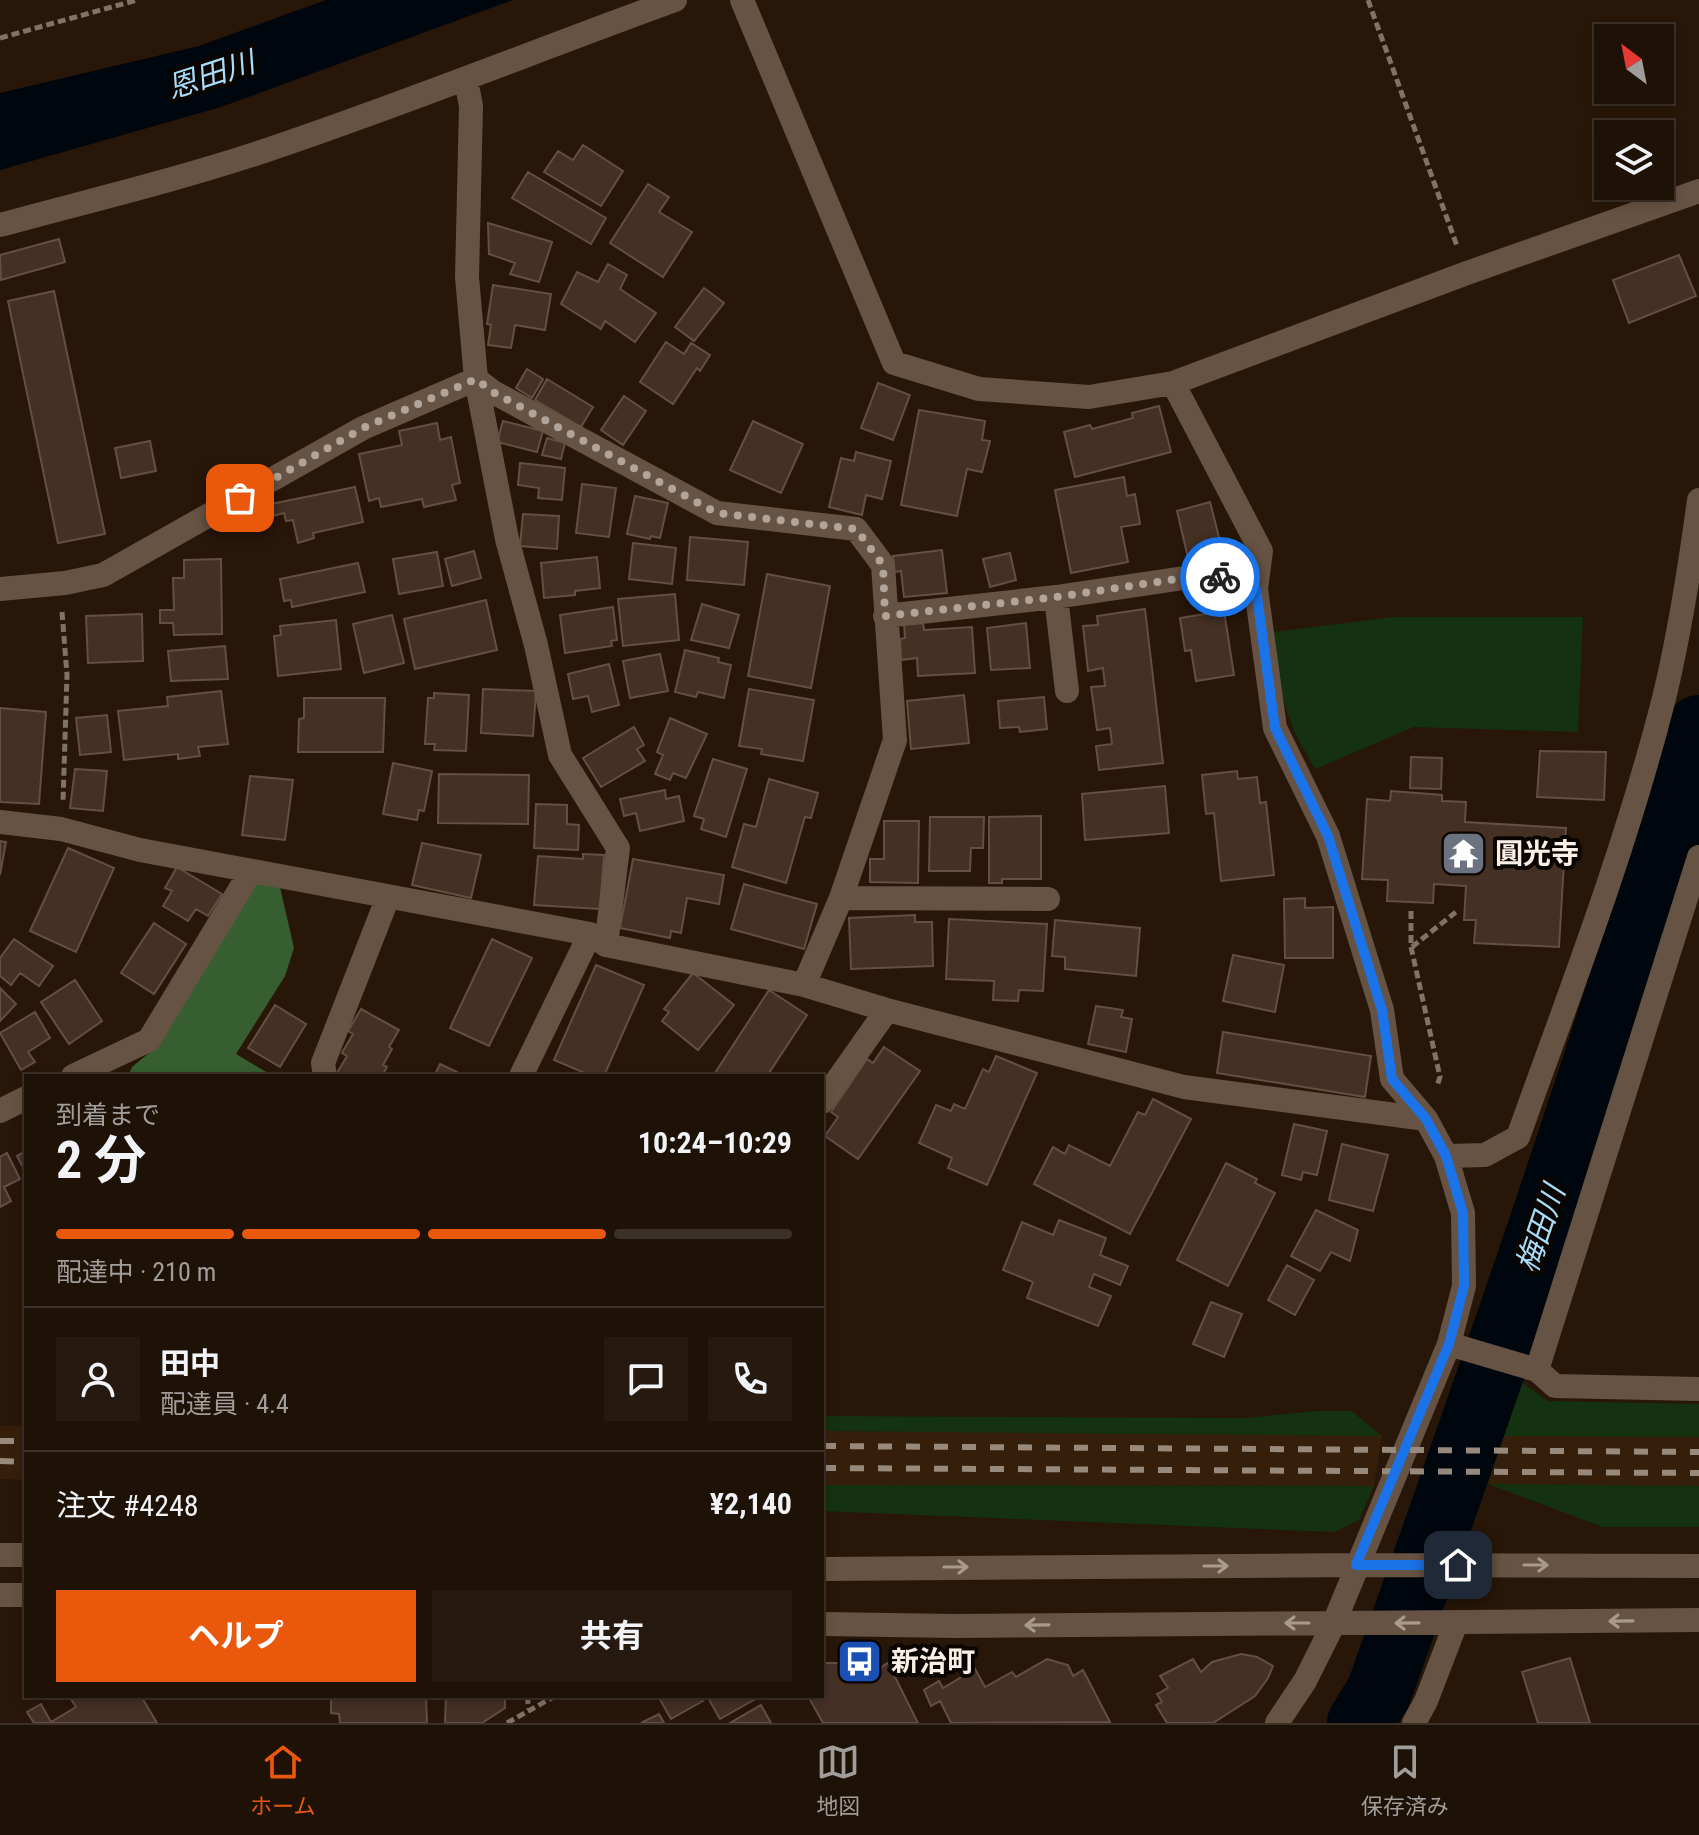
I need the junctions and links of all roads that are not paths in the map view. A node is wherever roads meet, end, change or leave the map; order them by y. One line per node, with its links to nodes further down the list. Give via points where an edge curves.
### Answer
1 (675, 0): 3 (street)
2 (742, 0): 7 (street, via 894,363 979,389 1089,397)
3 (466, 80): 5 (street, via 261,152); 6 (street, via 471,106 467,277)
4 (1699, 191): 7 (street)
5 (0, 225)
6 (476, 379): 9 (street, via 363,428 103,575); 12 (street, via 717,513 856,529 883,565); 20 (street, via 507,539 560,755 618,848)
7 (1173, 383): 10 (street, via 1261,551)
8 (1699, 500): 30 (street, via 1681,623 1636,801 1518,1137 1485,1155)
9 (0, 589)
10 (1256, 589): 11 (street, via 1211,574); 29 (street, via 1275,728 1328,836 1382,1010 1392,1079)
11 (1056, 597): 12 (street); 13 (street)
12 (885, 616): 18 (street, via 895,740)
13 (1067, 691)
14 (0, 822): 16 (street, via 61,829)
15 (1699, 857): 32 (street)
16 (251, 871): 17 (street); 23 (street, via 149,1040)
17 (388, 897): 20 (street); 24 (street, via 323,1063)
18 (841, 898): 19 (street); 21 (street)
19 (1048, 899)
20 (598, 940): 21 (street); 25 (street)
21 (804, 985): 22 (street)
22 (887, 1010): 27 (street); 29 (street, via 1184,1087)
23 (77, 1074)
24 (325, 1074)
25 (522, 1074)
26 (24, 1099): 28 (street)
27 (824, 1099)
28 (0, 1111)
29 (1426, 1119): 30 (street)
30 (1446, 1156): 31 (street, via 1463,1213 1464,1286)
31 (1453, 1346): 32 (street); 36 (street)
32 (1533, 1369): 33 (street, via 1555,1386)
33 (1699, 1389)
34 (0, 1555): 35 (street)
35 (24, 1555)
36 (1356, 1565): 37 (street, one-way to 37); 38 (street, one-way to 36); 42 (street)
37 (1699, 1566)
38 (824, 1569)
39 (0, 1595): 40 (street)
40 (24, 1595)
41 (1699, 1620): 43 (street, one-way to 43)
42 (1334, 1623): 43 (street, one-way to 42); 44 (street, one-way to 44); 45 (street)
43 (1448, 1623): 46 (street, via 1426,1701)
44 (824, 1624)
45 (1277, 1723)
46 (1414, 1723)

